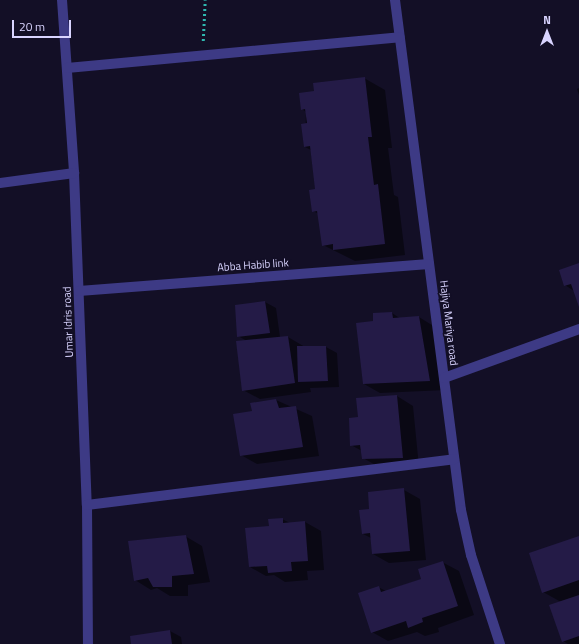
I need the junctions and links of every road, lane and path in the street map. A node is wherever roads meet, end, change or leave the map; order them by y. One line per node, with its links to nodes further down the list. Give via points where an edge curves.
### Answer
1 (62, 0): 6 (street, Umar Idris road)
2 (205, 0): 5 (path)
3 (395, 0): 4 (street, Hajiya Mariya road)
4 (400, 37): 5 (street); 9 (street, Hajiya Mariya road)
5 (202, 55): 6 (street)
6 (67, 68): 7 (street, Umar Idris road)
7 (74, 173): 8 (street); 10 (street, Umar Idris road)
8 (0, 183)
9 (429, 264): 10 (street, Abba Habib link); 12 (street, Hajiya Mariya road)
10 (79, 291): 14 (street, Umar Idris road)
11 (579, 329): 12 (street)
12 (444, 378): 13 (street, Hajiya Mariya road)
13 (454, 459): 14 (street); 16 (street, Hajiya Mariya road, via 461,510 471,555)
14 (87, 505): 15 (street, Umar Idris road)
15 (88, 644)
16 (500, 644)

